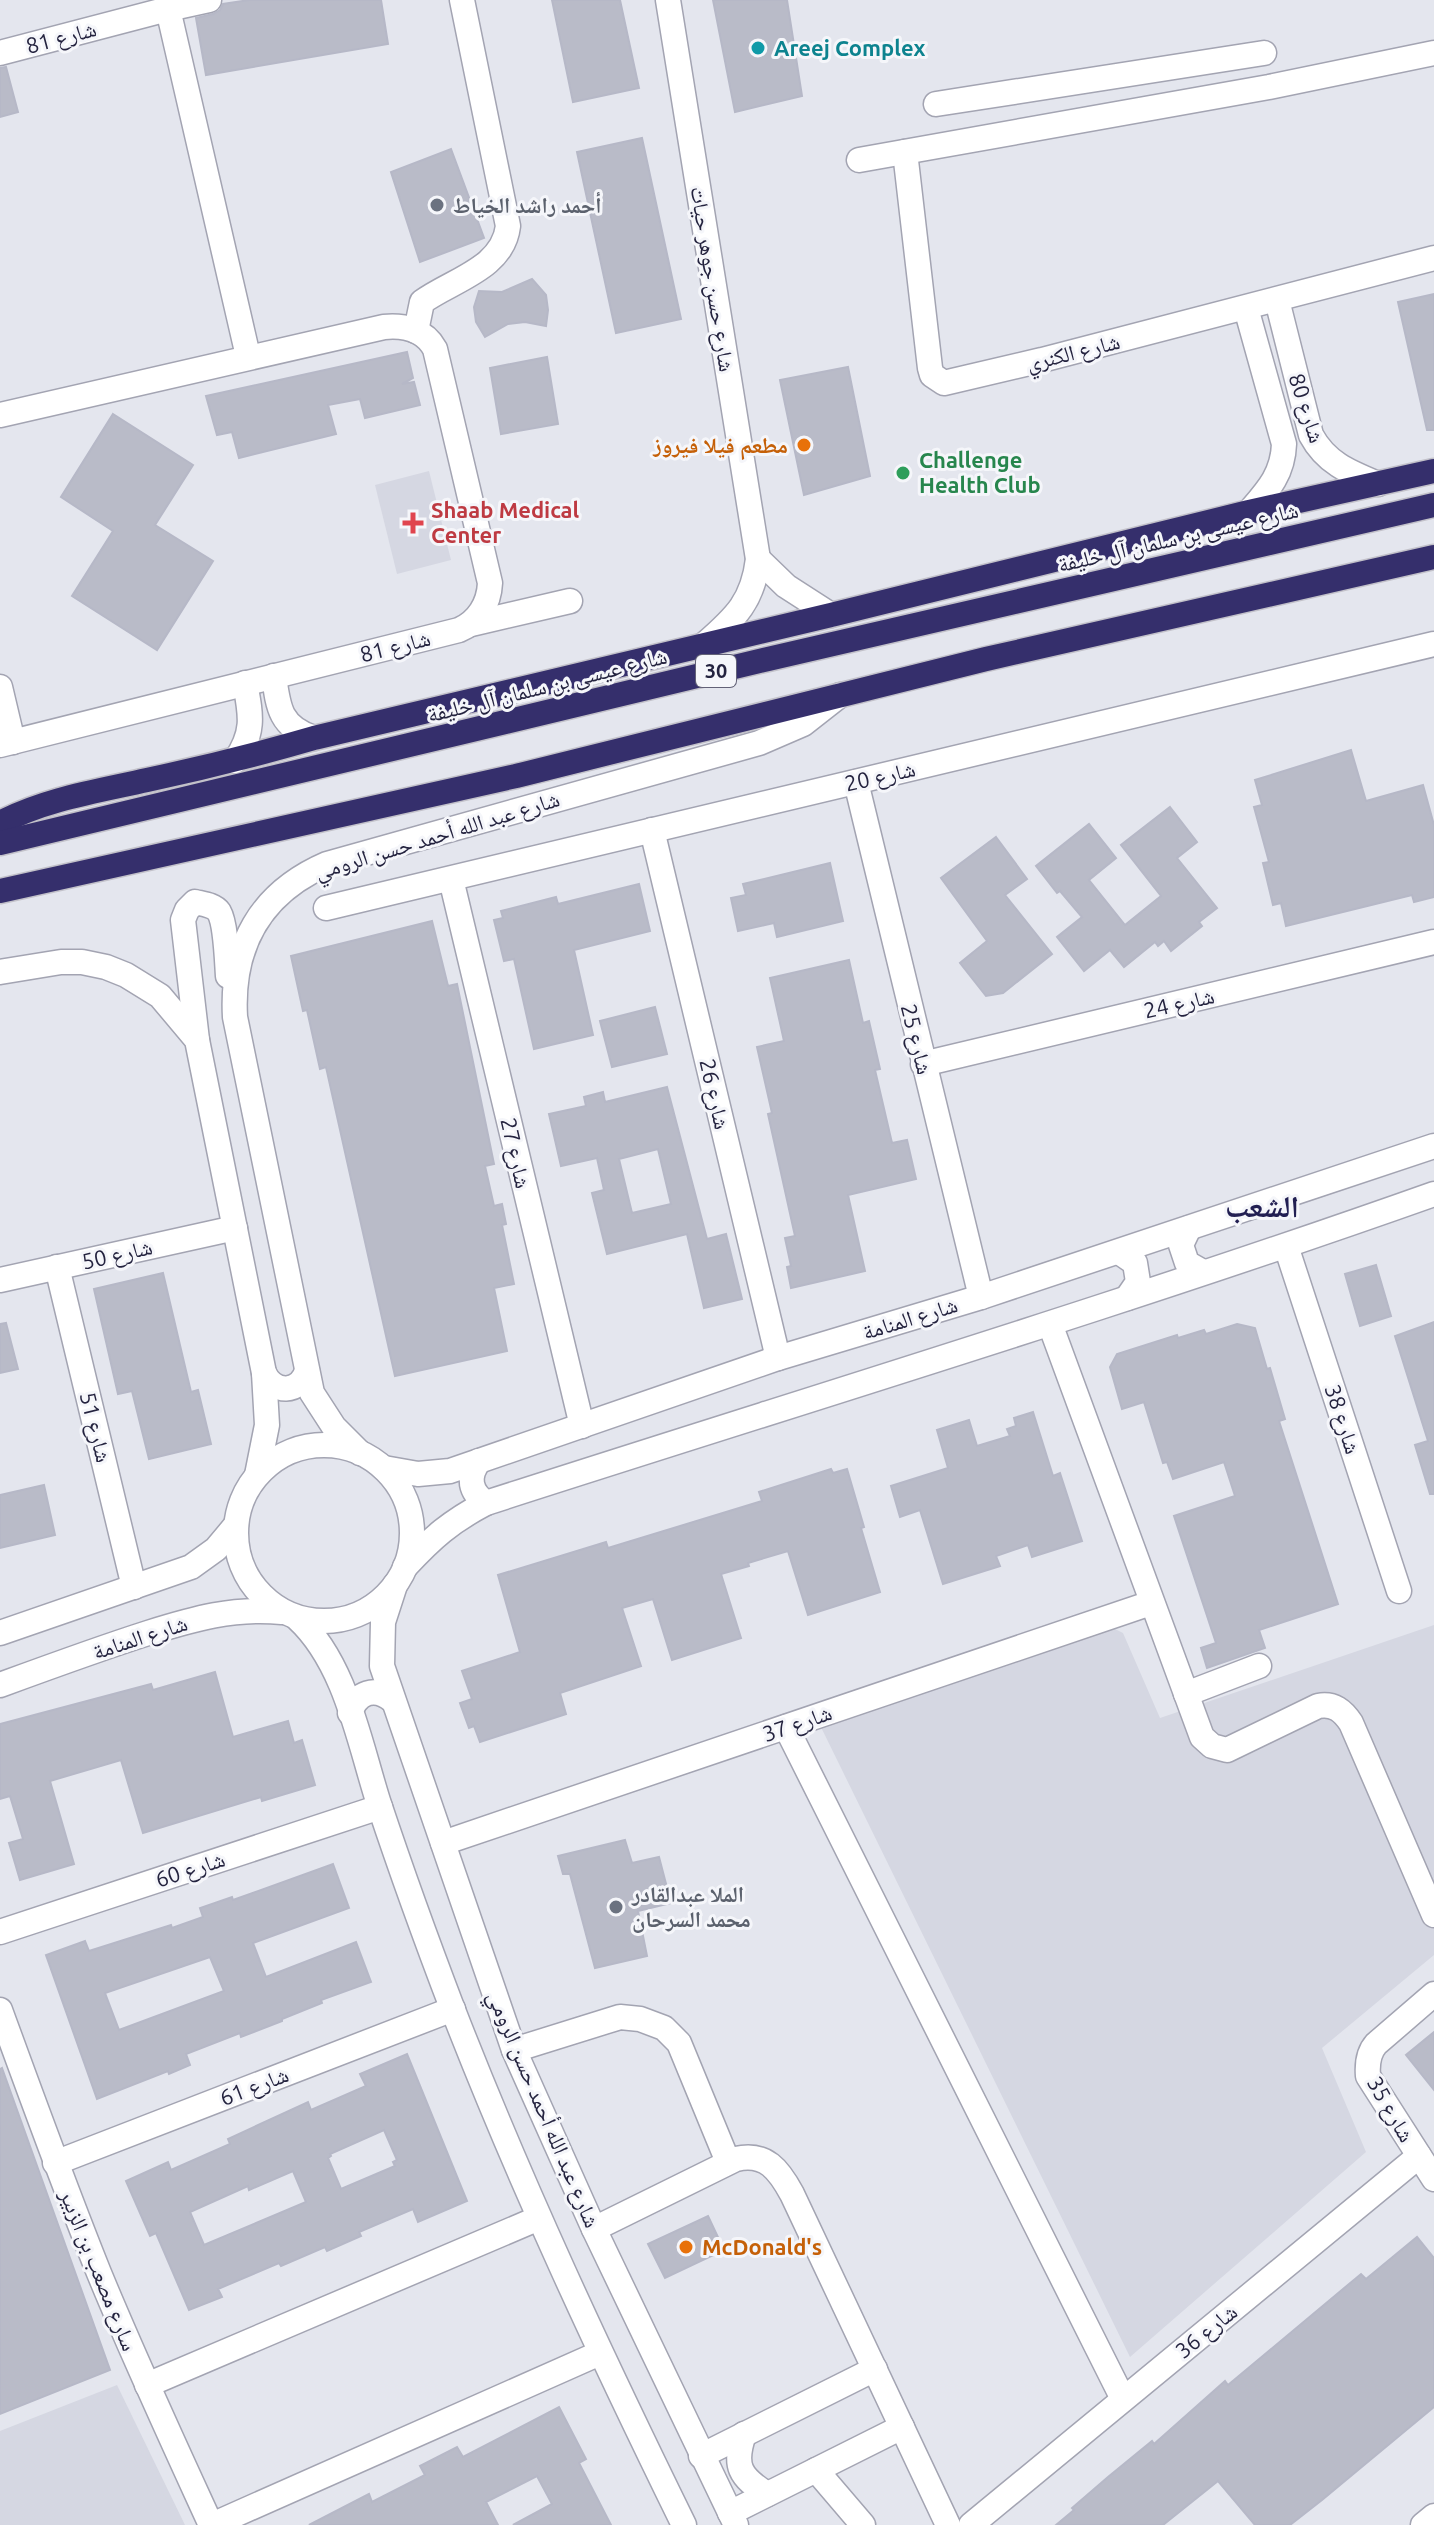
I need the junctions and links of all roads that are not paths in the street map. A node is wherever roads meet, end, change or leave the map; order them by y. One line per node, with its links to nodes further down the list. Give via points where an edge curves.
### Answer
1 (209, 0): 4 (street, شارع 81)
2 (462, 0): 14 (street, via 507,237 482,268 422,302)
3 (668, 0): 22 (street, شارع حسن جوهر حيات)
4 (168, 9): 5 (street, شارع 81); 15 (street)
5 (0, 53)
6 (1264, 53): 8 (street)
7 (1434, 53): 9 (street)
8 (936, 104)
9 (905, 152): 10 (street); 13 (street, شارع الكنري, via 930,368 937,381 950,383)
10 (859, 160)
11 (1434, 258): 12 (street, شارع الكنري)
12 (1277, 300): 13 (street, شارع الكنري); 18 (street, شارع 80, via 1318,448 1331,462)
13 (1246, 308): 20 (street, شارع 80, via 1284,444 1279,473)
14 (416, 331): 15 (street, via 384,327); 25 (street, via 435,349 490,583 487,601)
15 (248, 356): 16 (street)
16 (0, 415)
17 (1434, 471): 18 (highway)
18 (1378, 484): 20 (highway)
19 (1434, 505): 38 (highway, شارع عيسى بن سلمان آل خليفة / 30)
20 (1249, 512): 24 (highway)
21 (1434, 557): 31 (highway)
22 (758, 559): 24 (street, via 786,586); 26 (street, شارع حسن جوهر حيات, via 741,611)
23 (570, 601): 25 (street, شارع 81)
24 (831, 615): 26 (highway)
25 (471, 624): 28 (street, شارع 81)
26 (705, 644): 32 (highway)
27 (1434, 644): 35 (street, شارع 20)
28 (274, 676): 29 (street, شارع 81); 32 (street, via 282,713 295,729)
29 (245, 683): 33 (street, شارع 81); 34 (street, via 251,726)
30 (0, 687): 33 (street, شارع 81)
31 (840, 695): 40 (highway, via 516,776); 44 (street, شارع عبد الله أحمد حسن الرومي, via 803,724 759,743 310,871 280,892 257,920 241,952)
32 (314, 738): 34 (highway)
33 (6, 744)
34 (235, 761): 36 (highway, via 73,797)
35 (856, 782): 37 (street, شارع 20); 46 (street, شارع 25)
36 (0, 823)
37 (652, 830): 39 (street, شارع 20); 59 (street, شارع 26)
38 (0, 843)
39 (451, 879): 41 (street, شارع 20); 62 (street, شارع 27)
40 (0, 891)
41 (326, 908)
42 (1434, 942): 46 (street, شارع 24)
43 (0, 972): 45 (street, via 61,962 106,967 160,996)
44 (234, 994): 45 (street, via 219,913 195,902 183,920); 60 (street, شارع عبد الله أحمد حسن الرومي)
45 (197, 1040): 49 (street)
46 (923, 1064): 56 (street, شارع 25)
47 (1434, 1146): 50 (street, شارع المنامة)
48 (1434, 1194): 51 (street)
49 (235, 1228): 53 (street, شارع 50); 61 (street)
50 (1189, 1228): 52 (street, شارع المنامة); 54 (street, via 1181,1245 1187,1263)
51 (1286, 1246): 54 (street); 71 (street, شارع 38)
52 (1119, 1252): 56 (street, شارع المنامة); 57 (street, via 1135,1263 1138,1282)
53 (57, 1267): 55 (street, شارع 50); 70 (street, شارع 51)
54 (1203, 1272): 57 (street)
55 (0, 1280)
56 (981, 1297): 59 (street, شارع المنامة)
57 (1127, 1298): 58 (street)
58 (1050, 1324): 67 (street); 72 (street)
59 (778, 1358): 62 (street, شارع المنامة)
60 (307, 1371): 61 (street, via 300,1384 286,1389 272,1385); 63 (street, شارع عبد الله أحمد حسن الرومي, via 318,1403)
61 (264, 1373): 66 (street, via 267,1425)
62 (582, 1426): 64 (street, شارع المنامة)
63 (360, 1453): 65 (street); 66 (street, via 333,1446 304,1447)
64 (479, 1461): 65 (street, شارع المنامة, via 439,1473); 67 (street, via 471,1483)
65 (384, 1468): 69 (street, via 405,1497 410,1514 411,1549)
66 (257, 1475): 68 (street, via 239,1507)
67 (486, 1503): 69 (street, via 436,1534)
68 (236, 1525): 70 (street, via 205,1559); 73 (street, via 239,1561 247,1577 257,1592)
69 (400, 1576): 73 (street, via 368,1610 351,1617 324,1621); 78 (street, شارع عبد الله أحمد حسن الرومي, via 383,1622 381,1652)
70 (134, 1587): 74 (street)
71 (1399, 1591)
72 (1151, 1603): 77 (street); 80 (street, شارع 37)
73 (290, 1615): 76 (street, شارع المنامة, via 243,1610 203,1616); 79 (street, شارع عبد الله أحمد حسن الرومي, via 313,1634 330,1659)
74 (0, 1633)
75 (1259, 1666): 77 (street)
76 (0, 1685)
77 (1186, 1694): 83 (street, via 1202,1737 1219,1749 1234,1748 1318,1706 1332,1706 1346,1715)
78 (392, 1700): 79 (street, via 369,1692 356,1700); 82 (street, شارع عبد الله أحمد حسن الرومي)
79 (350, 1713): 81 (street, شارع عبد الله أحمد حسن الرومي)
80 (786, 1727): 82 (street, شارع 37); 98 (street)
81 (380, 1807): 84 (street, شارع 60); 86 (street, شارع عبد الله أحمد حسن الرومي)
82 (443, 1843): 88 (street, شارع عبد الله أحمد حسن الرومي)
83 (1434, 1915)
84 (0, 1932)
85 (1434, 1994): 89 (street, شارع 35, via 1376,2044 1368,2064 1371,2080)
86 (453, 2009): 91 (street, شارع 61); 93 (street, شارع عبد الله أحمد حسن الرومي)
87 (0, 2010): 91 (street, سارع مصعب بن الزبير)
88 (514, 2050): 90 (street, via 620,2017 664,2028 679,2043); 94 (street, شارع عبد الله أحمد حسن الرومي)
89 (1419, 2156): 92 (street); 98 (street, شارع 36)
90 (728, 2162): 94 (street); 96 (street, via 757,2158 781,2174)
91 (55, 2163): 97 (street, سارع مصعب بن الزبير)
92 (1434, 2179)
93 (539, 2218): 95 (street, شارع عبد الله أحمد حسن الرومي); 97 (street)
94 (594, 2229): 101 (street, شارع عبد الله أحمد حسن الرومي)
95 (600, 2353): 106 (street); 107 (street, شارع عبد الله أحمد حسن الرومي)
96 (875, 2369): 99 (street); 100 (street)
97 (147, 2385): 106 (street, سارع مصعب بن الزبير)
98 (1123, 2399): 110 (street, شارع 36)
99 (902, 2427): 102 (street); 109 (street)
100 (744, 2434): 101 (street); 103 (street, via 741,2472)
101 (701, 2456): 105 (street, شارع عبد الله أحمد حسن الرومي)
102 (816, 2470): 103 (street); 108 (street)
103 (767, 2494): 105 (street)
104 (1434, 2516): 111 (street)
105 (733, 2519)
106 (212, 2525)
107 (684, 2525)
108 (863, 2525)
109 (948, 2525)
110 (971, 2525)
111 (1423, 2525)

